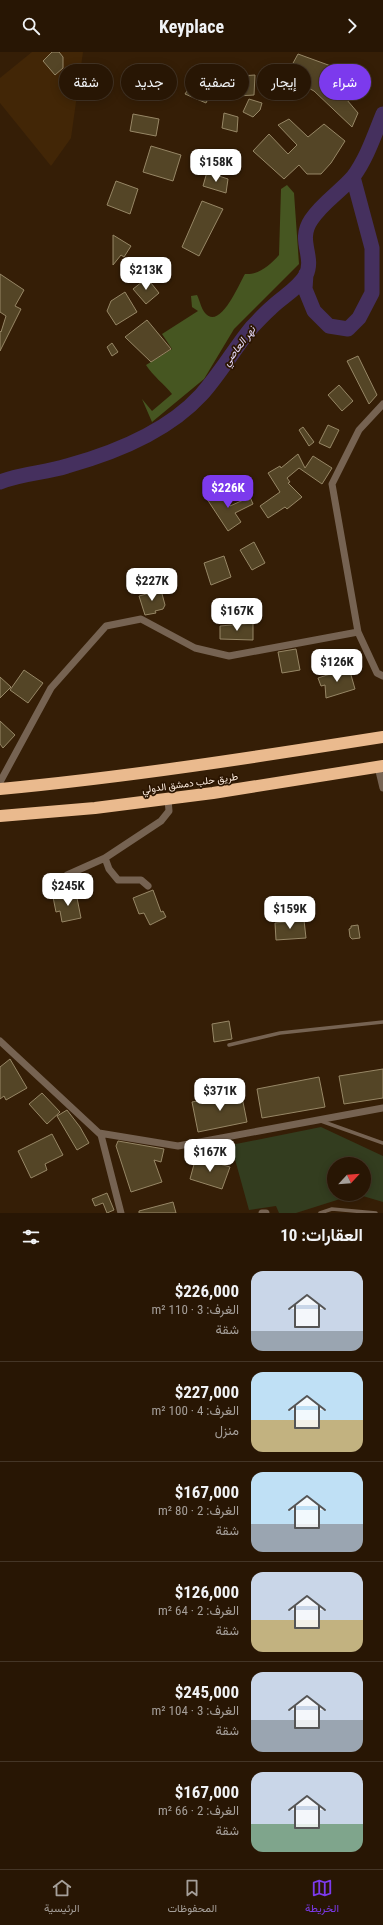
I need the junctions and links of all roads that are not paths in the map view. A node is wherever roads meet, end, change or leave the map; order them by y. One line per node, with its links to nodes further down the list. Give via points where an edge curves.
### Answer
1 (383, 404): 2 (street, via 359,430 332,484)
2 (358, 632): 3 (street, via 377,672); 6 (street, via 229,656 195,648 141,618 106,626 51,688)
3 (383, 676)
4 (383, 737): 8 (highway, via 232,761)
5 (381, 767): 7 (street); 9 (highway, طريق حلب دمشق الدولي)
6 (0, 782)
7 (383, 788)
8 (0, 789)
9 (168, 799): 10 (highway, طريق حلب دمشق الدولي); 11 (street, via 169,811 161,821)
10 (0, 816)
11 (105, 858): 12 (street, via 109,869 118,880 141,880); 13 (street, via 67,875)
12 (148, 886)
13 (51, 892)
14 (383, 1022): 16 (lane, via 280,1032)
15 (0, 1041): 19 (street)
16 (229, 1045)
17 (383, 1108): 18 (street)
18 (319, 1120): 19 (street, via 178,1146); 20 (lane)
19 (99, 1133): 21 (street)
20 (383, 1144)
21 (121, 1213)
22 (262, 1213): 23 (street)
23 (266, 1213)
24 (320, 1213): 25 (lane, via 332,1209)
25 (376, 1213)

